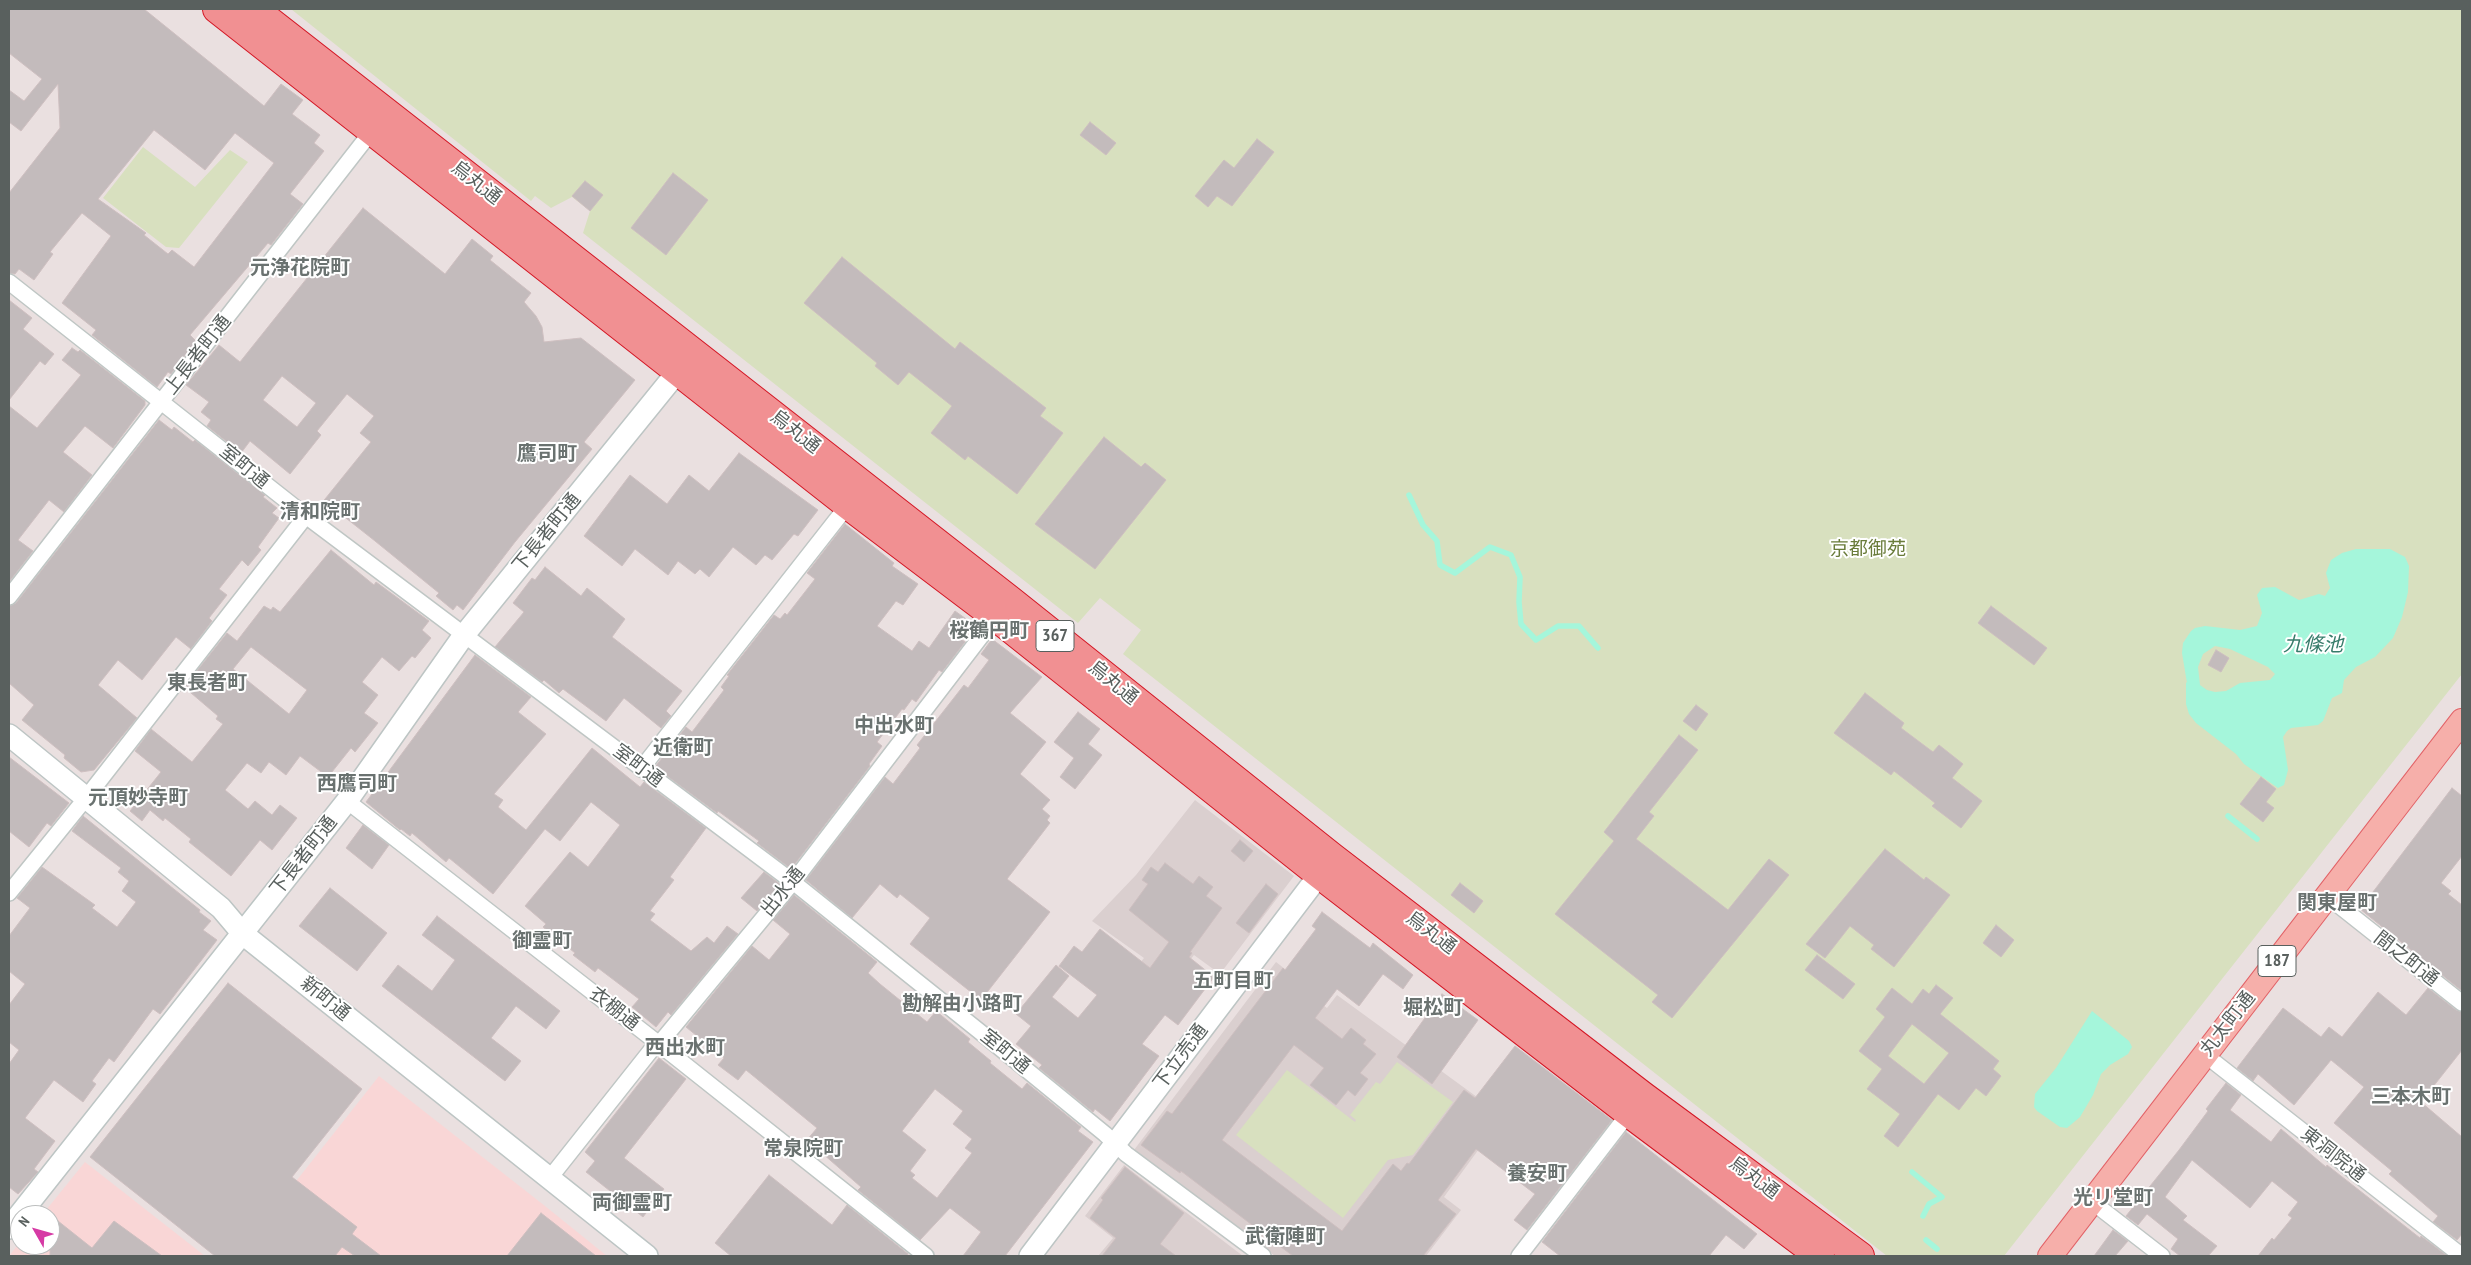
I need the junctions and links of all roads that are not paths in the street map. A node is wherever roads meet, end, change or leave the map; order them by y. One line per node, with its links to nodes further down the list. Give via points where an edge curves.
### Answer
1 (218, 9): 3 (highway, 烏丸通 / 367)
2 (254, 9): 3 (highway, 烏丸通 / 367)
3 (379, 122): 5 (highway, 烏丸通 / 367); 6 (street, 上長者町通)
4 (9, 282): 6 (street, 室町通)
5 (685, 361): 7 (highway, 烏丸通 / 367); 10 (highway, 烏丸通 / 367); 11 (street, 下長者町通)
6 (162, 401): 8 (street, 室町通); 9 (street, 上長者町通)
7 (848, 505): 10 (highway, 烏丸通 / 367); 14 (street)
8 (306, 516): 11 (street, 室町通); 15 (street)
9 (9, 597)
10 (1003, 608): 17 (highway, 烏丸通 / 367); 18 (street, 出水通)
11 (464, 635): 14 (street, 室町通); 16 (street, 下長者町通)
12 (9, 735): 15 (street, 新町通)
13 (2458, 735): 20 (main road, 丸太町通 / 187)
14 (641, 769): 18 (street, 室町通)
15 (86, 798): 19 (street); 21 (street, 新町通, via 221,908)
16 (347, 801): 21 (street, 下長者町通); 23 (street, 衣棚通)
17 (1326, 866): 25 (highway, 烏丸通 / 367); 26 (street, 下立売通)
18 (792, 882): 23 (street, 出水通); 26 (street, 室町通)
19 (9, 892)
20 (2327, 896): 22 (street, 間之町通); 24 (main road, 丸太町通 / 187)
21 (243, 934): 27 (street, 新町通); 29 (street, 下長者町通)
22 (2462, 1003)
23 (659, 1044): 27 (street, 出水通); 31 (street, 衣棚通)
24 (2204, 1054): 28 (main road, 丸太町通 / 187); 39 (street, 東洞院通)
25 (1636, 1104): 34 (street); 35 (highway, 烏丸通 / 367); 36 (highway, 烏丸通 / 367)
26 (1115, 1144): 32 (street, 下立売通); 33 (street, 室町通)
27 (550, 1179): 30 (street, 新町通)
28 (2091, 1201): 37 (main road, 丸太町通 / 187); 38 (street)
29 (9, 1228)
30 (648, 1256)
31 (926, 1256)
32 (1030, 1256)
33 (1263, 1256)
34 (1518, 1256)
35 (1820, 1256)
36 (1860, 1256)
37 (2050, 1256)
38 (2162, 1256)
39 (2462, 1256)

